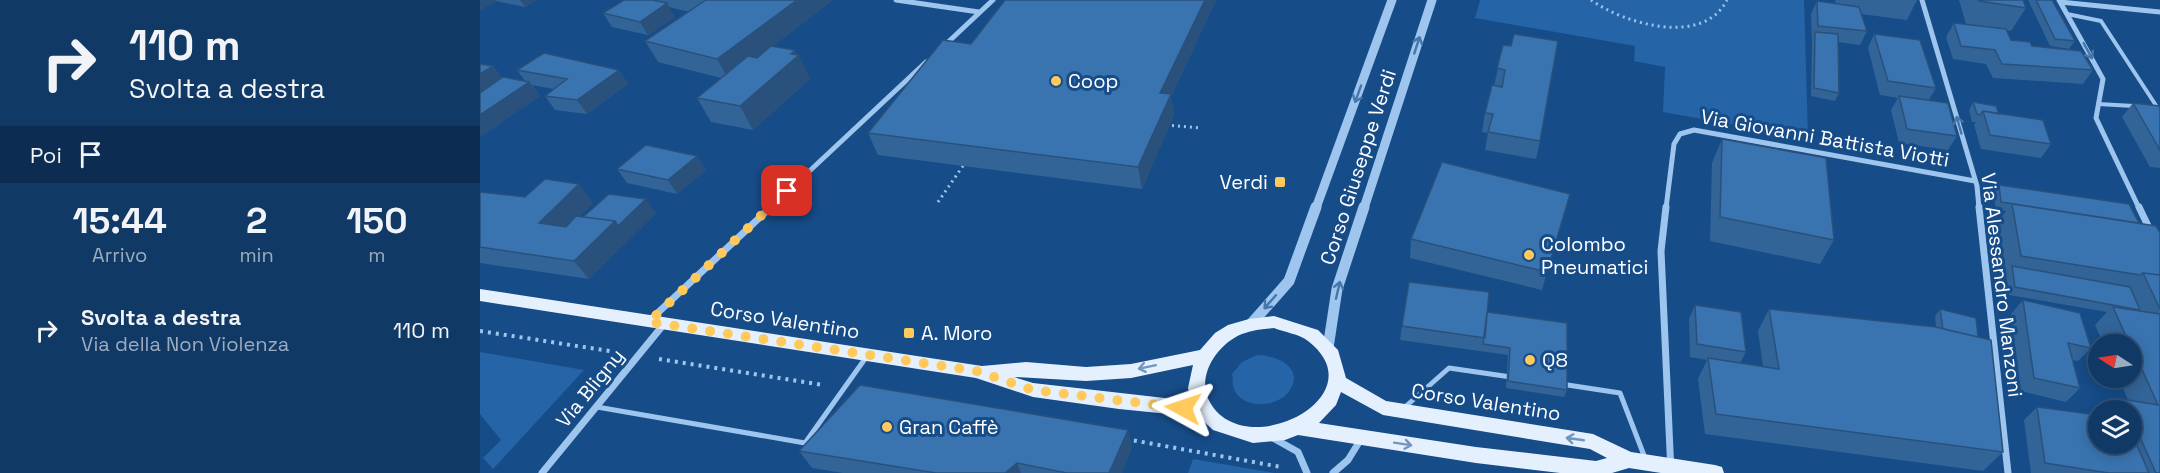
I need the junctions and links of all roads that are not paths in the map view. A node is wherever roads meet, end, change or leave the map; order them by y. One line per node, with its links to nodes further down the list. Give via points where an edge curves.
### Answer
1 (896, 0): 7 (street)
2 (993, 0): 7 (street)
3 (1392, 0): 17 (street, Corso Giuseppe Verdi, one-way to 17, via 1289,281)
4 (1431, 0): 18 (street, Corso Giuseppe Verdi, one-way to 4, via 1337,289)
5 (1922, 0): 13 (street, Via Alessandro Manzoni, one-way to 5)
6 (2060, 1): 8 (street); 9 (street)
7 (980, 12): 10 (street)
8 (2160, 12)
9 (2067, 14): 12 (street, one-way to 12, via 2103,79); 12 (lane, via 2101,21 2157,107)
10 (940, 50)
11 (932, 57): 16 (street, Via Bligny)
12 (2098, 104): 14 (street, via 2096,118)
13 (1975, 182): 32 (street, Via Giovanni Battista Viotti, via 1694,130 1680,134 1674,144 1661,251); 37 (street, Via Alessandro Manzoni)
14 (2155, 242)
15 (480, 295): 16 (main road, Corso Valentino)
16 (656, 323): 19 (main road, Corso Valentino); 25 (street, Via Bligny)
17 (1252, 323): 18 (main road, via 1295,325 1314,334); 20 (main road, via 1225,335)
18 (1328, 348): 23 (main road, via 1336,364)
19 (867, 356): 21 (main road, Corso Valentino); 25 (lane, via 805,443)
20 (1204, 356): 21 (main road, Corso Valentino, one-way to 21, via 1131,371); 26 (main road, via 1197,373 1197,392)
21 (976, 371): 26 (main road, Corso Valentino, via 1033,390)
22 (1517, 378): 27 (lane, via 1449,368)
23 (1338, 382): 27 (main road, Corso Valentino, via 1383,408); 28 (main road, Corso Valentino, via 1333,400)
24 (1551, 383): 31 (lane, via 1620,393)
25 (597, 406): 34 (street, Via Bligny)
26 (1205, 410): 29 (main road, Corso Valentino, via 1233,433)
27 (1400, 411): 31 (main road, Corso Valentino, one-way to 27, via 1593,442)
28 (1304, 429): 29 (main road, Corso Valentino); 30 (main road, Corso Valentino)
29 (1273, 438): 33 (street, Corso Valentino, via 1298,452)
30 (1362, 438): 31 (main road, Corso Valentino, one-way to 31, via 1596,469); 35 (street, via 1348,460)
31 (1638, 462): 32 (main road, Corso Valentino)
32 (1671, 470): 36 (main road, Corso Valentino)
33 (1306, 472)
34 (542, 473)
35 (1333, 473)
36 (1715, 473)
37 (2008, 473)

